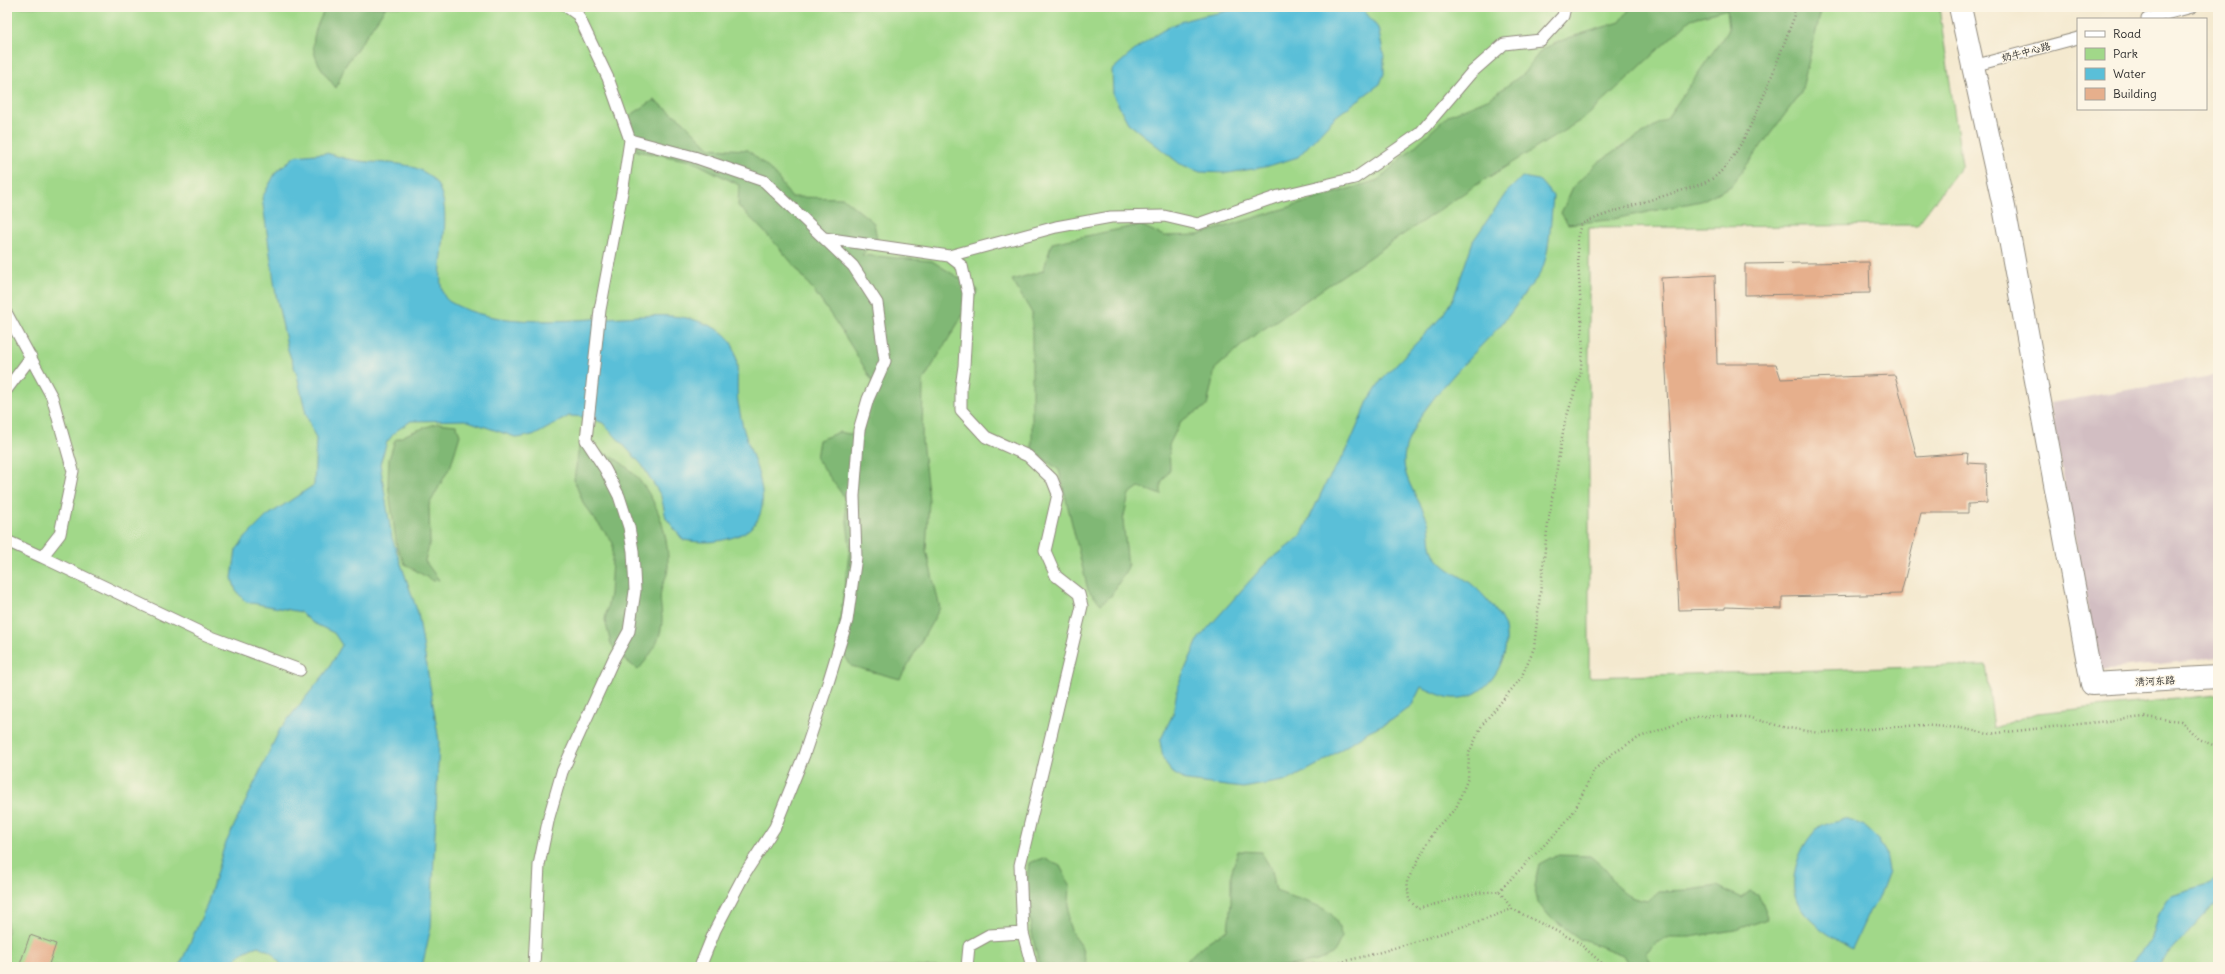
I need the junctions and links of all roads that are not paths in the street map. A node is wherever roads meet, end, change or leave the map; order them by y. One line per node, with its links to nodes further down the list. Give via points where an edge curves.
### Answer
1 (567, 7): 8 (lane, via 578,15 608,78)
2 (1565, 7): 10 (lane, via 1563,16 1541,40 1504,44 1471,73 1420,133 1355,178 1280,196 1198,224 1164,216 1112,217 1056,227)
3 (1960, 7): 7 (street)
4 (2192, 7): 5 (lane)
5 (2151, 18)
6 (2077, 38): 7 (lane, 奶牛中心路)
7 (1973, 66): 17 (street, 清河东路, via 2005,215 2092,684)
8 (630, 140): 9 (lane, via 694,157 764,180); 19 (lane, via 600,310 586,440 619,496 629,527 636,570 636,592 629,630 562,772 549,817 539,865)
9 (824, 238): 10 (lane); 20 (lane, via 853,266 877,303 884,361 868,399 859,430 854,496 856,557 847,621 804,754 775,827 742,879 715,930)
10 (949, 256): 18 (lane, via 962,266 968,293 964,366 960,387 961,410 986,437 1028,456 1052,478 1058,494 1045,551 1056,576 1079,594 1082,606 1020,865)
11 (7, 314): 12 (lane)
12 (31, 357): 13 (lane); 15 (lane, via 52,397 73,471 60,534)
13 (7, 389)
14 (7, 541): 15 (lane)
15 (42, 557): 16 (lane, via 206,635)
16 (300, 670)
17 (2218, 677)
18 (1023, 933): 21 (lane, via 990,935 969,946); 22 (lane)
19 (534, 967)
20 (700, 967)
21 (967, 967)
22 (1032, 967)

